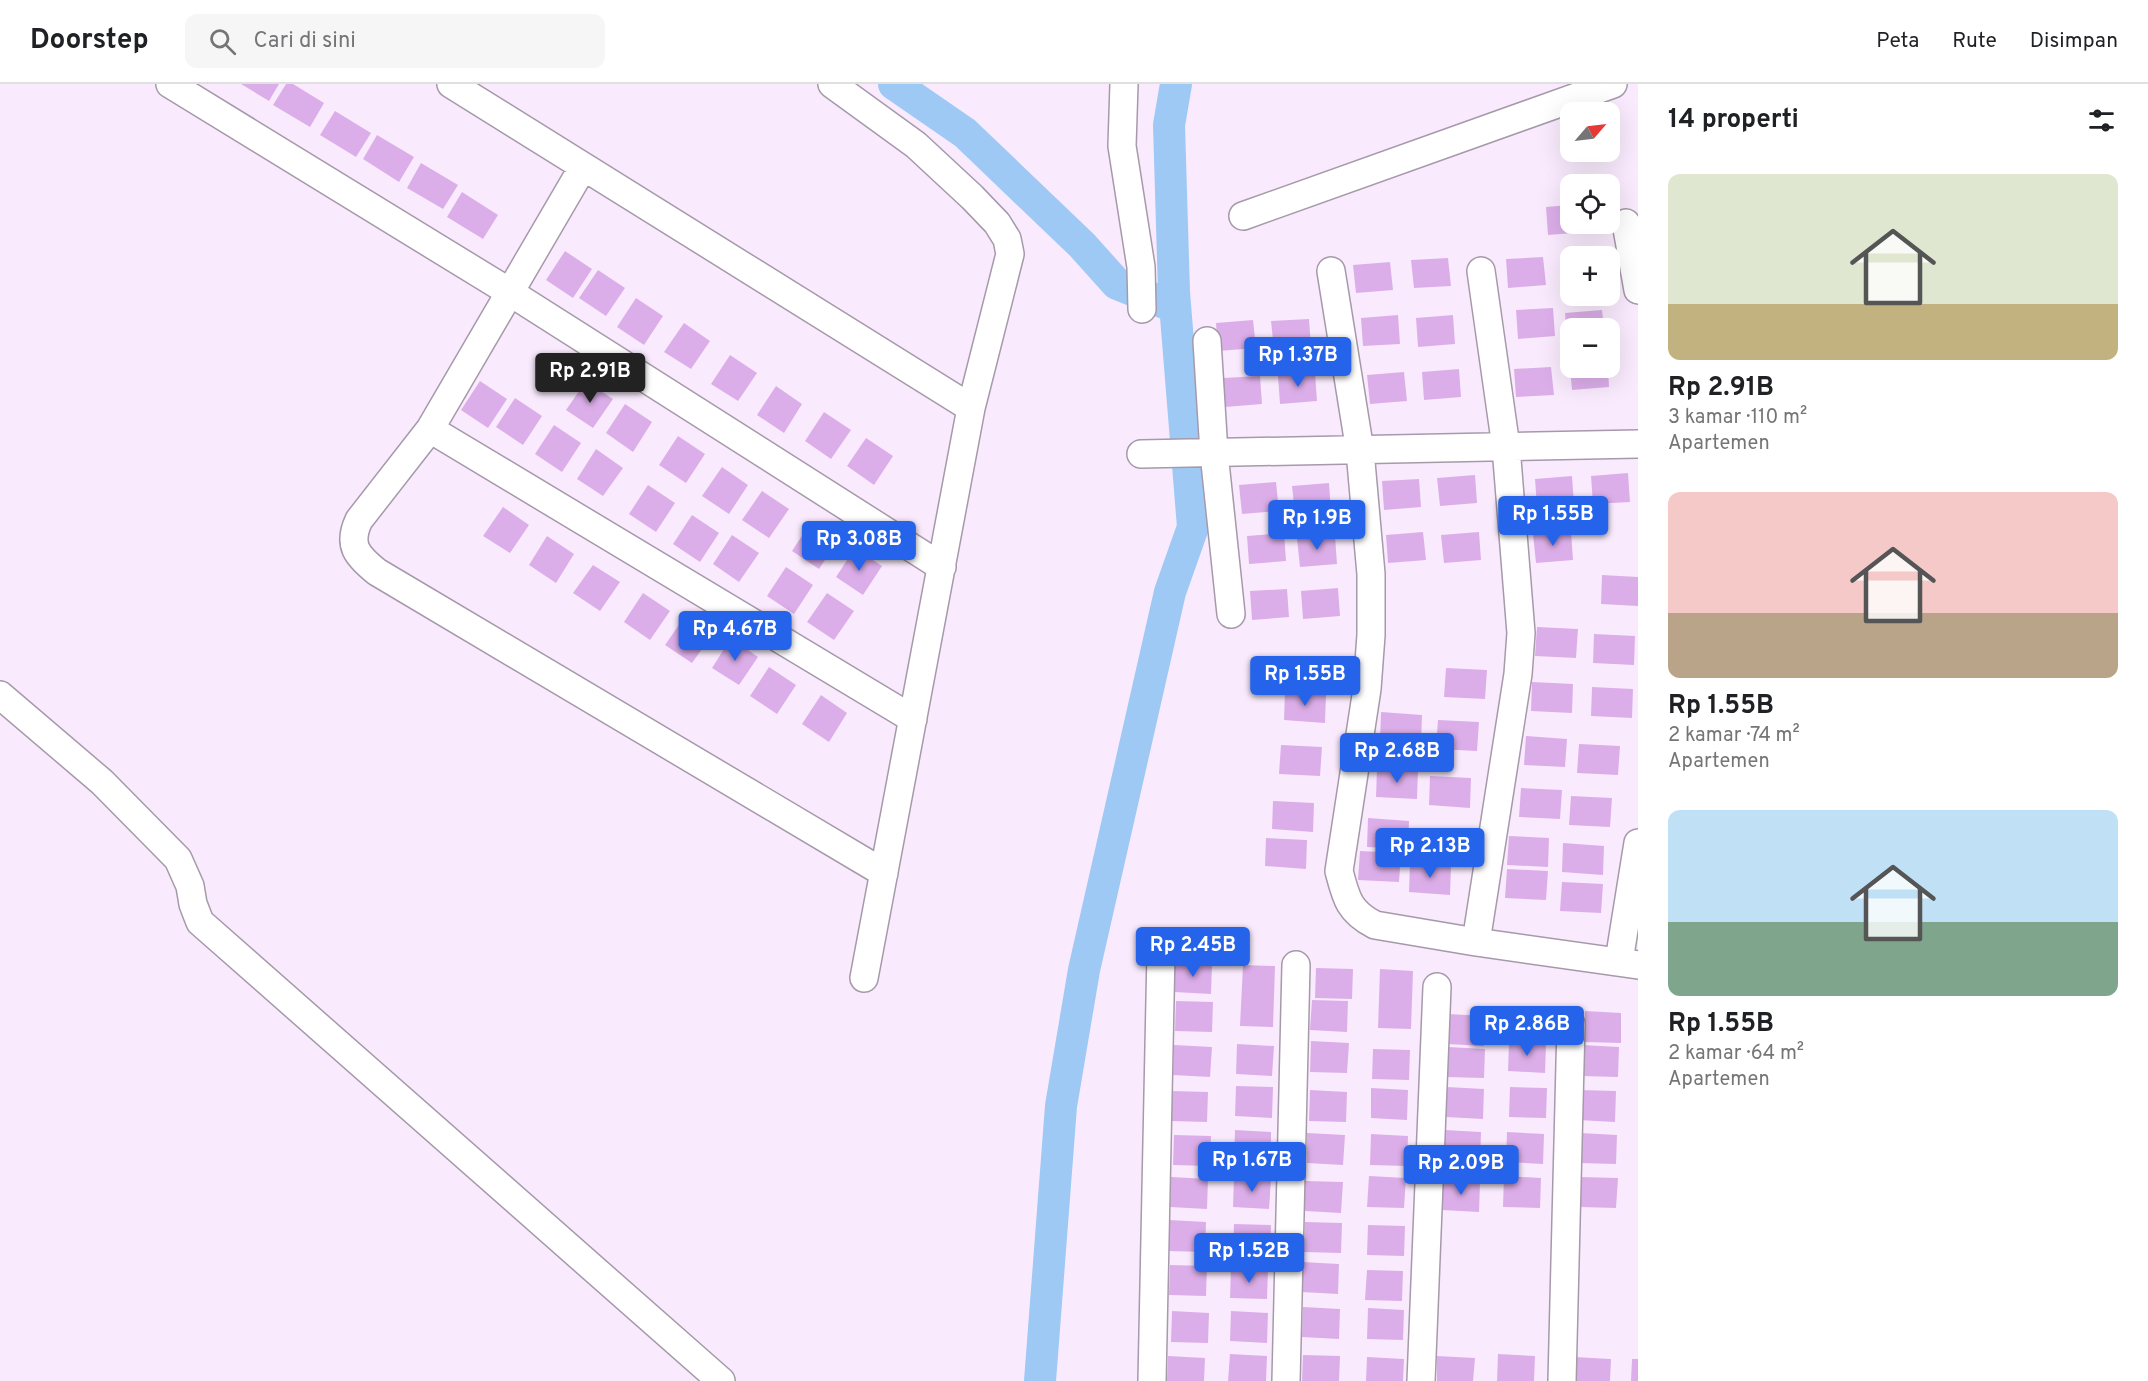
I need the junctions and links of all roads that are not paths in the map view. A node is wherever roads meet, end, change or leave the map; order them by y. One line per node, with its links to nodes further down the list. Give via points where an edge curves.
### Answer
1 (170, 84): 12 (street)
2 (451, 84): 6 (street)
3 (832, 84): 15 (street, via 924,153 998,223 1007,239 1010,254)
4 (1124, 84): 13 (street, via 1122,146 1141,267)
5 (1613, 84): 7 (street)
6 (583, 167): 12 (street); 15 (street)
7 (1243, 216)
8 (1626, 222): 11 (street)
9 (1331, 271): 19 (street)
10 (1481, 271): 18 (street)
11 (1638, 290)
12 (511, 293): 16 (street); 22 (street)
13 (1142, 309)
14 (1207, 341): 20 (street)
15 (971, 408): 22 (street)
16 (430, 429): 25 (street); 27 (street, via 359,520 353,532 362,561)
17 (1638, 444): 18 (street)
18 (1506, 447): 19 (street); 28 (street, via 1521,633)
19 (1360, 451): 20 (street); 28 (street, via 1371,574 1371,635 1367,689 1339,872 1352,908 1375,925)
20 (1208, 453): 21 (street); 23 (street)
21 (1149, 454)
22 (942, 567): 25 (street)
23 (1231, 614)
24 (0, 695): 35 (street, via 102,782 178,859 200,922)
25 (913, 719): 27 (street)
26 (1638, 843): 30 (street)
27 (884, 873): 32 (street)
28 (1476, 942): 30 (street)
29 (1161, 952): 36 (street)
30 (1628, 963)
31 (1296, 965): 37 (street)
32 (864, 978)
33 (1437, 987): 38 (street)
34 (1571, 1024): 39 (street)
35 (721, 1381)
36 (1152, 1381)
37 (1286, 1381)
38 (1421, 1381)
39 (1562, 1381)

